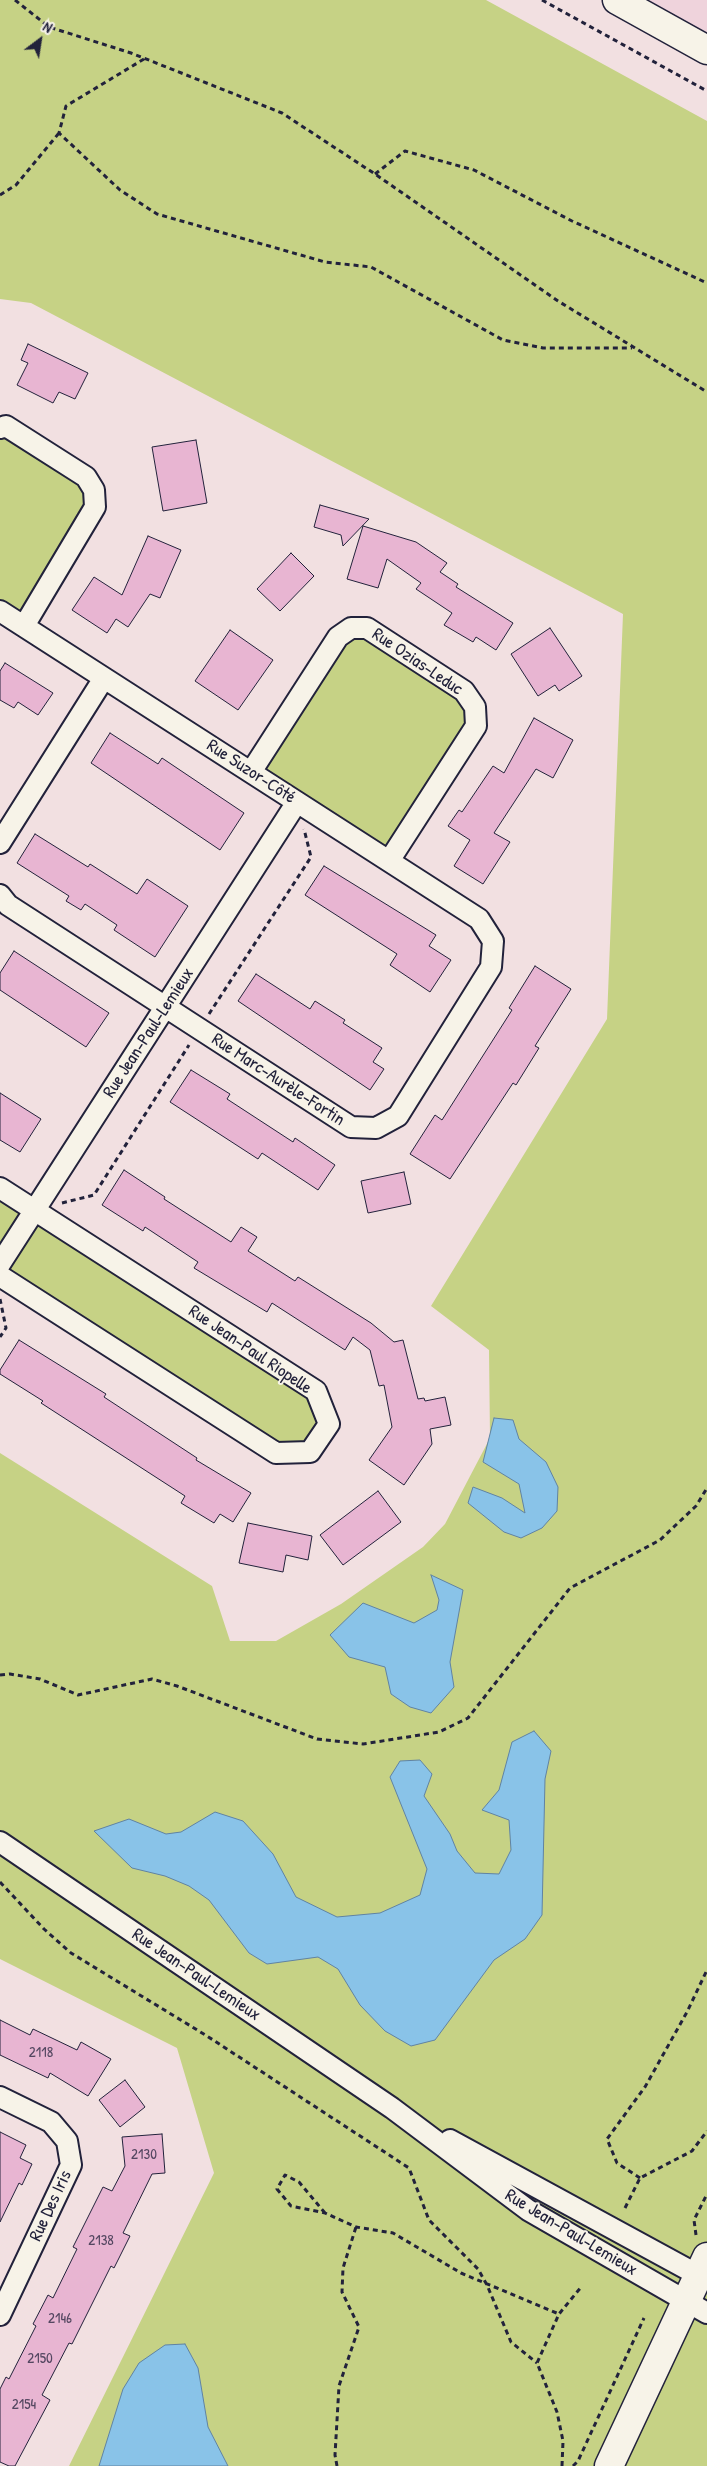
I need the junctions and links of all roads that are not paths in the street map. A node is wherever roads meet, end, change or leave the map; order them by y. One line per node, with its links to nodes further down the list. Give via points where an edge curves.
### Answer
1 (618, 0): 2 (main road)
2 (707, 50)
3 (0, 428): 5 (street, via 6,426 86,477 94,490 95,507)
4 (0, 610): 5 (street, Rue Suzor-Côté)
5 (24, 626): 6 (street, Rue Suzor-Côté)
6 (104, 678): 7 (street, Rue Suzor-Côté); 9 (street)
7 (251, 772): 8 (street, Rue Suzor-Côté); 10 (street, Rue Ozias-Leduc, via 338,637 351,628 367,628 464,691 475,707 476,726)
8 (297, 802): 10 (street, Rue Suzor-Côté); 13 (street, Rue Jean-Paul-Lemieux)
9 (0, 843)
10 (389, 861): 12 (street, Rue Suzor-Côté)
11 (0, 895): 13 (street, Rue Marc-Aurèle-Fortin, via 8,905)
12 (479, 919): 13 (street, Rue Marc-Aurèle-Fortin, via 493,941 491,967 398,1116 376,1128 351,1127)
13 (166, 1007): 15 (street, Rue Jean-Paul-Lemieux)
14 (0, 1188): 15 (street, Rue Jean-Paul Riopelle)
15 (34, 1210): 16 (street, Rue Jean-Paul-Lemieux); 17 (street, Rue Jean-Paul Riopelle, via 316,1391 329,1424 310,1452 276,1453)
16 (0, 1264)
17 (0, 1276)
18 (0, 1842): 20 (street, Rue Jean-Paul-Lemieux)
19 (0, 2097): 23 (street, Rue Des Iris, via 51,2122 68,2141 71,2165)
20 (392, 2108): 21 (street, Rue Jean-Paul-Lemieux); 22 (street, Rue Jean-Paul-Lemieux, via 528,2210)
21 (702, 2262): 22 (main road)
22 (696, 2307): 24 (main road)
23 (0, 2315)
24 (609, 2466)

